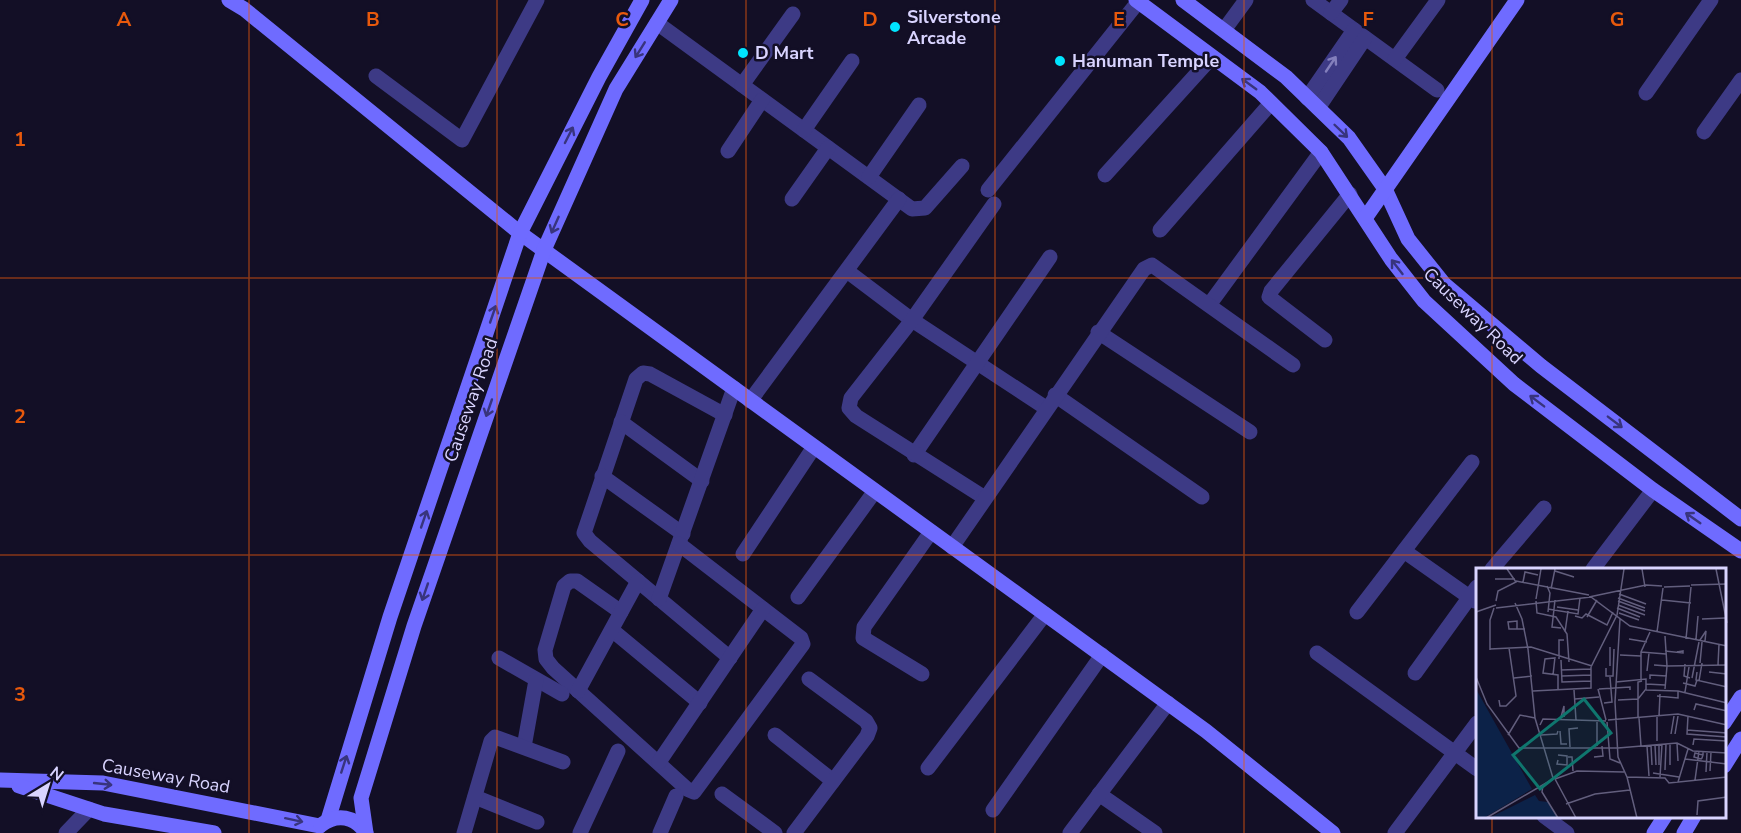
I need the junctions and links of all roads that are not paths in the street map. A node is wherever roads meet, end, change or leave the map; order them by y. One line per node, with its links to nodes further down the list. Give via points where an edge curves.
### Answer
1 (229, 0): 44 (main road)
2 (537, 0): 21 (street, via 462,140)
3 (642, 0): 44 (main road, Causeway Road, one-way to 3)
4 (671, 0): 15 (main road, Causeway Road)
5 (1184, 0): 16 (main road, Causeway Road)
6 (1246, 0): 16 (street)
7 (1313, 0): 13 (street)
8 (1341, 0): 13 (street)
9 (1438, 0): 19 (street)
10 (1517, 0): 38 (main road)
11 (1711, 0): 25 (street)
12 (1137, 1): 18 (main road, Causeway Road); 49 (street, via 991,197)
13 (1332, 13): 17 (street)
14 (793, 14): 23 (street)
15 (657, 22): 23 (street); 45 (main road, Causeway Road, one-way to 45, via 616,89)
16 (1224, 30): 28 (main road, Causeway Road)
17 (1360, 34): 19 (street); 28 (street)
18 (1212, 57): 27 (main road, Causeway Road, one-way to 18); 36 (street)
19 (1395, 59): 24 (street)
20 (852, 61): 30 (street)
21 (376, 76)
22 (1741, 80): 31 (street)
23 (742, 85): 26 (street)
24 (1437, 90)
25 (1646, 93)
26 (762, 100): 30 (street); 33 (street)
27 (1270, 103): 34 (main road, Causeway Road); 43 (street)
28 (1313, 103): 38 (main road, Causeway Road, one-way to 38, via 1349,138)
29 (919, 105): 37 (street)
30 (804, 130): 32 (street)
31 (1704, 132)
32 (828, 148): 37 (street); 40 (street)
33 (728, 151)
34 (1321, 152): 39 (main road, Causeway Road); 48 (street)
35 (962, 166): 41 (street, via 925,208 912,209)
36 (1105, 175)
37 (869, 177): 41 (street)
38 (1385, 189): 42 (main road); 70 (main road, Causeway Road, one-way to 70, via 1408,239 1444,284 1541,366)
39 (1350, 194): 42 (main road, Causeway Road); 51 (street, via 1269,297)
40 (792, 199)
41 (899, 199): 47 (street)
42 (1366, 217): 65 (main road, Causeway Road, one-way to 42, via 1514,384 1424,301 1391,259)
43 (1160, 230)
44 (520, 233): 45 (main road); 125 (main road, Causeway Road, one-way to 44)
45 (544, 250): 54 (main road); 128 (main road, Causeway Road, one-way to 128, via 403,661 362,798)
46 (1050, 257): 52 (street)
47 (847, 272): 49 (street); 55 (street)
48 (1209, 305): 50 (street, via 1152,265 1138,275); 53 (street)
49 (912, 320): 52 (street); 61 (street, via 851,398 849,408)
50 (1098, 332): 56 (street); 59 (street)
51 (1325, 340)
52 (977, 364): 56 (street); 61 (street)
53 (1293, 365)
54 (734, 388): 55 (main road); 57 (street)
55 (750, 400): 60 (main road)
56 (1051, 402): 67 (street); 68 (street)
57 (725, 416): 58 (street, via 643,373 636,379); 64 (street)
58 (621, 422): 63 (street); 64 (street)
59 (1250, 432)
60 (814, 447): 66 (main road); 76 (street)
61 (914, 455): 68 (street)
62 (1472, 462): 74 (street)
63 (602, 476): 72 (street); 79 (street, via 585,533)
64 (702, 481): 72 (street)
65 (1653, 490): 75 (main road, Causeway Road, one-way to 65); 78 (street)
66 (875, 491): 71 (main road); 81 (street)
67 (1202, 497)
68 (985, 498): 73 (street)
69 (1544, 508): 77 (street)
70 (1741, 519)
71 (931, 532): 73 (main road); 92 (street, via 864,627 863,638)
72 (681, 539): 82 (street); 83 (street)
73 (952, 547): 86 (main road)
74 (1404, 551): 80 (street); 85 (street)
75 (1741, 552)
76 (743, 554)
77 (1493, 568)
78 (1594, 568)
79 (638, 581): 82 (street); 84 (street)
80 (1474, 595): 93 (street)
81 (798, 597)
82 (659, 599): 91 (street)
83 (764, 609): 91 (street); 109 (street, via 801,638 800,651 694,792)
84 (621, 612): 87 (street); 96 (street, via 577,581 564,586 545,650 546,659)
85 (1357, 612)
86 (1045, 614): 89 (main road); 111 (street)
87 (612, 630): 96 (street); 99 (street)
88 (1317, 653): 107 (street)
89 (1102, 656): 100 (main road); 120 (street)
90 (499, 658): 95 (street)
91 (730, 658): 99 (street)
92 (922, 674)
93 (1415, 674)
94 (808, 679): 114 (street, via 866,721 870,728)
95 (536, 680): 97 (street); 105 (street)
96 (578, 691): 109 (street)
97 (562, 694)
98 (1741, 697): 101 (main road)
99 (700, 703): 109 (street)
100 (1168, 703): 116 (street); 136 (main road)
101 (1726, 721)
102 (1476, 724): 107 (street)
103 (775, 735): 114 (street)
104 (1741, 740): 110 (main road)
105 (524, 747): 108 (street); 118 (street, via 500,738 491,741)
106 (618, 751): 130 (street)
107 (1454, 752): 112 (street); 137 (street)
108 (563, 762)
109 (659, 762)
110 (1726, 764)
111 (928, 768)
112 (1476, 768)
113 (1, 780): 119 (main road); 125 (main road, Causeway Road, one-way to 125, via 103,783)
114 (833, 781): 133 (street)
115 (723, 794): 132 (street)
116 (1100, 794): 134 (street); 135 (street)
117 (676, 796): 131 (street)
118 (475, 797): 124 (street); 129 (street)
119 (89, 809): 126 (street); 127 (main road)
120 (993, 810)
121 (1547, 818): 138 (street)
122 (1664, 818): 139 (main road)
123 (1693, 818): 140 (main road)
124 (537, 822)
125 (321, 826): 128 (main road, via 345,817 361,825)
126 (66, 833)
127 (214, 833)
128 (366, 833)
129 (464, 833)
130 (580, 833)
131 (660, 833)
132 (775, 833)
133 (794, 833)
134 (1070, 833)
135 (1155, 833)
136 (1333, 833)
137 (1395, 833)
138 (1567, 833)
139 (1654, 833)
140 (1684, 833)

